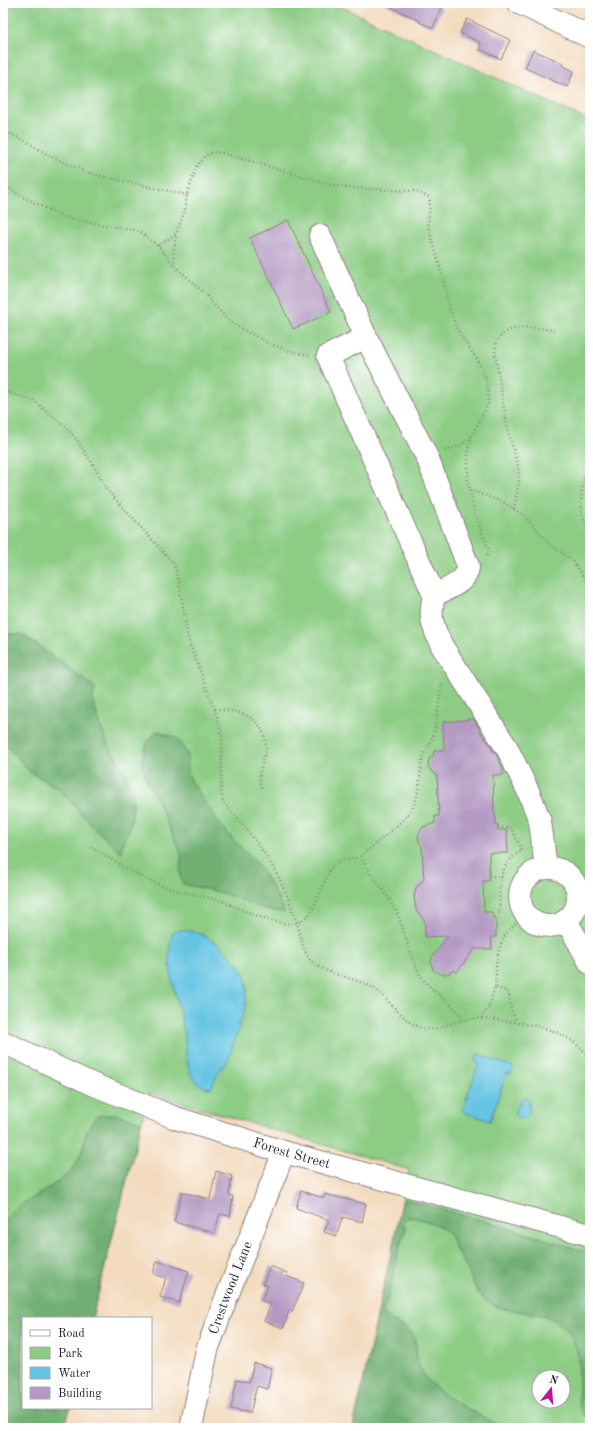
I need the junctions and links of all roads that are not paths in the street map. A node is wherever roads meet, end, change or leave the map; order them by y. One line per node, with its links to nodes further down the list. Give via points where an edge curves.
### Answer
1 (519, 3): 2 (street)
2 (590, 37)
3 (320, 236): 4 (street)
4 (366, 337): 5 (street, via 427,457 468,569 464,578); 5 (street, via 328,356)
5 (434, 595): 6 (street, via 431,620 435,631 507,748 529,793 540,821)
6 (546, 868): 7 (street, via 558,869 567,874 577,890 578,900 575,909); 7 (street, via 531,874 524,881 520,899 522,908 527,917 544,926 553,926)
7 (566, 920): 8 (street)
8 (590, 963)
9 (3, 1042): 10 (street, Forest Street, via 92,1084 173,1117)
10 (284, 1152): 11 (street, Forest Street); 12 (street, Crestwood Lane, via 207,1350)
11 (590, 1235)
12 (191, 1428)

